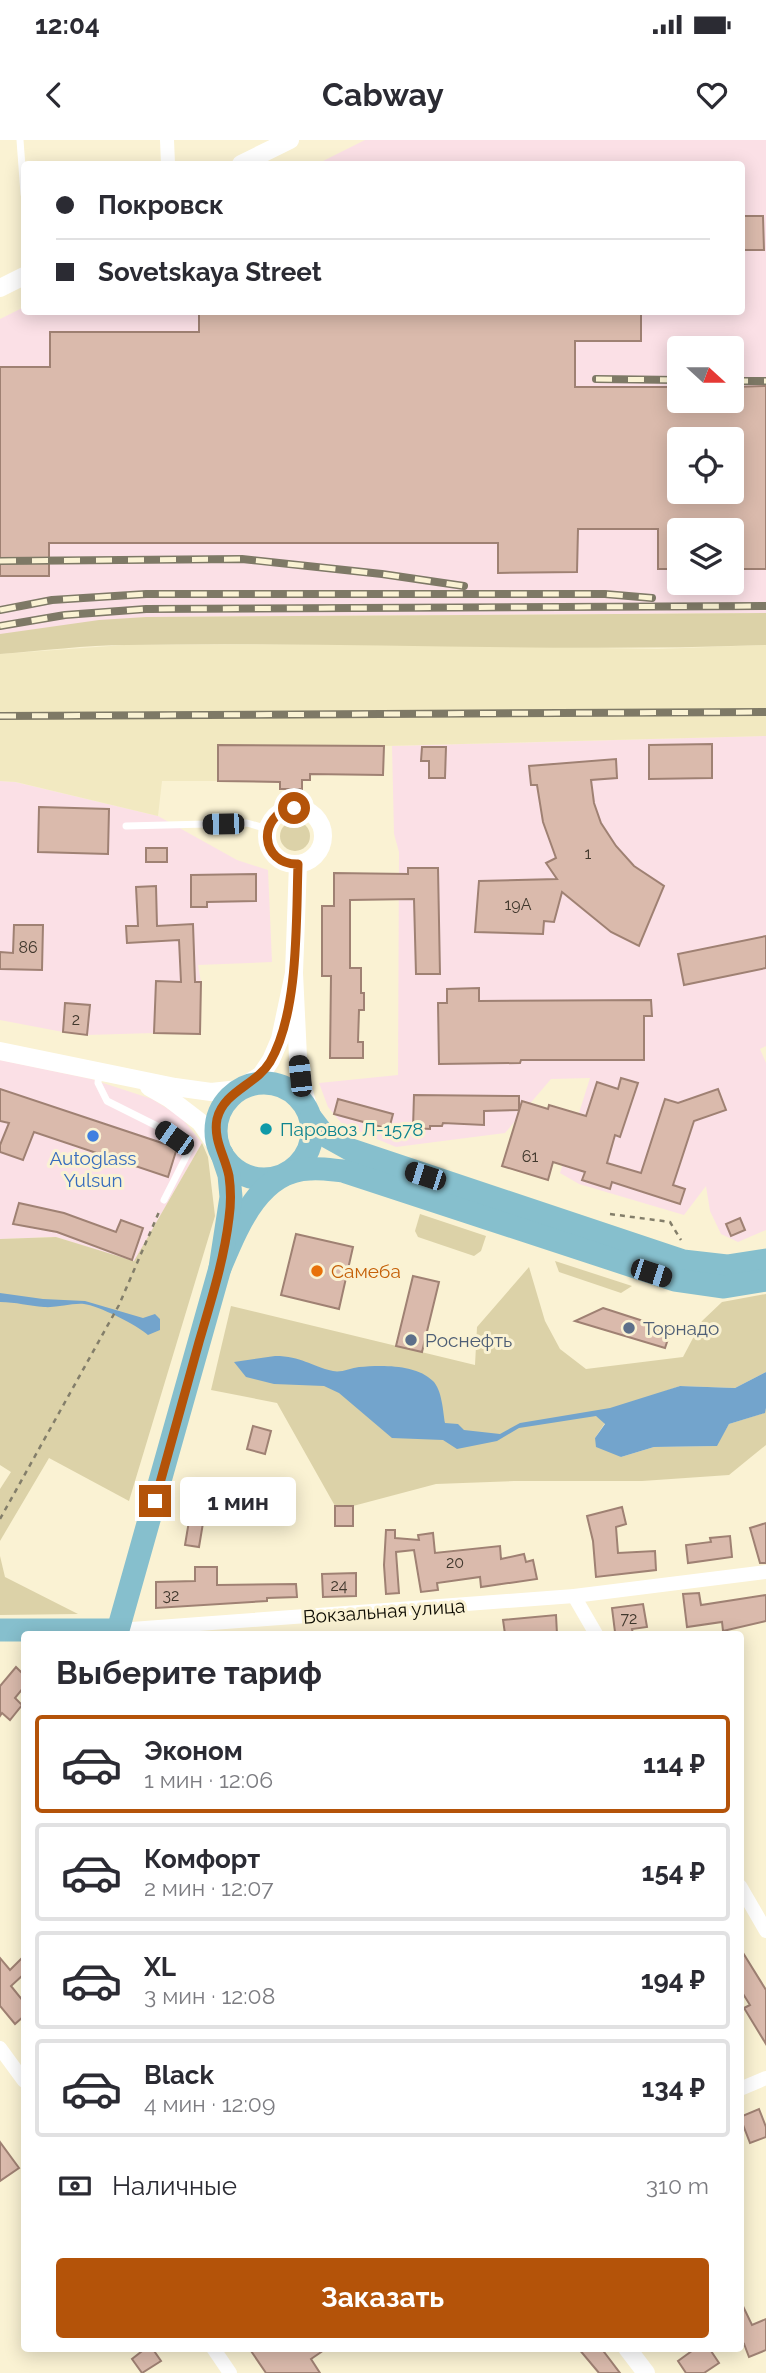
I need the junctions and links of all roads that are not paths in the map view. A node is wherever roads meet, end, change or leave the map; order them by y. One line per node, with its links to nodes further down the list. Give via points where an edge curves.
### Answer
1 (20, 140): 4 (lane)
2 (167, 140): 5 (street)
3 (290, 140): 6 (street)
4 (22, 161)
5 (168, 161)
6 (247, 161)
7 (21, 278): 8 (street)
8 (0, 288)
9 (126, 826): 10 (lane, via 247,823)
10 (268, 829): 11 (street, via 269,847 282,861); 11 (street, via 286,809 303,809 317,819 323,836)
11 (310, 860): 12 (street)
12 (294, 973): 16 (street, via 271,1060 261,1075); 17 (street, via 300,1076)
13 (0, 1051): 14 (street)
14 (99, 1070): 15 (street); 20 (lane, via 98,1083 107,1101 190,1149)
15 (131, 1077): 16 (street, via 211,1092); 18 (street, via 200,1122)
16 (239, 1089): 17 (main road, via 254,1083 280,1084 298,1095); 18 (main road, via 218,1116 217,1140)
17 (311, 1118): 19 (main road, via 309,1149); 21 (main road, via 324,1135 351,1150 684,1261 727,1266)
18 (222, 1154): 19 (main road, via 251,1177 270,1179); 22 (main road, via 231,1197)
19 (289, 1173): 22 (main road, via 256,1199 241,1220); 23 (main road, via 309,1168 343,1171 675,1280 724,1287)
20 (164, 1200)
21 (766, 1259)
22 (220, 1268): 28 (main road)
23 (766, 1280)
24 (766, 1572): 25 (street, Вокзальная улица)
25 (574, 1596): 29 (street, Вокзальная улица); 30 (street)
26 (0, 1630): 27 (main road, Вокзальная улица)
27 (59, 1631)
28 (118, 1631)
29 (131, 1631)
30 (594, 1631)
31 (744, 1893): 32 (street)
32 (766, 1931)
33 (0, 2048): 34 (street)
34 (21, 2077)
35 (766, 2078): 36 (street)
36 (744, 2087)
37 (216, 2352): 39 (street)
38 (630, 2352): 40 (street)
39 (230, 2373)
40 (646, 2373)

